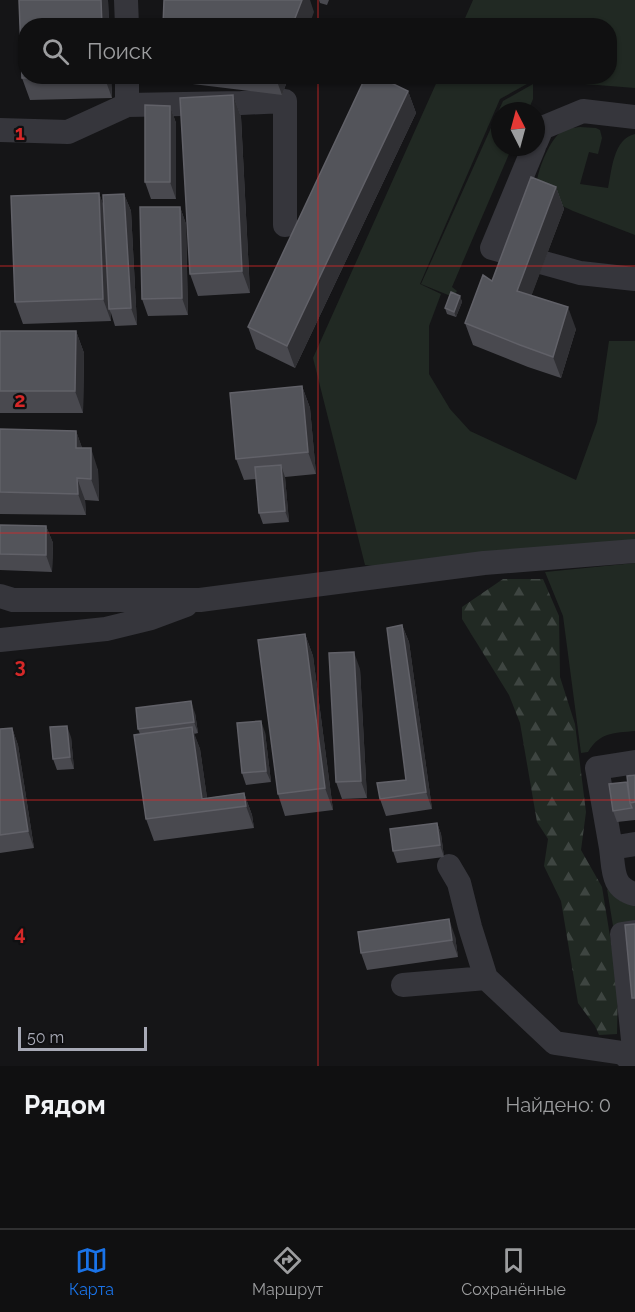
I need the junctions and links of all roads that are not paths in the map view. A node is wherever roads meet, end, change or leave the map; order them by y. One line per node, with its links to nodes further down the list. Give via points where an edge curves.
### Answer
1 (126, 0): 2 (lane)
2 (127, 18)
3 (127, 84): 4 (lane)
4 (127, 105): 7 (lane, via 68,132); 9 (lane, via 285,101)
5 (635, 117): 6 (lane, via 583,111)
6 (545, 127)
7 (0, 130)
8 (530, 156): 10 (lane, via 492,248)
9 (285, 225)
10 (517, 255)
11 (544, 263): 12 (lane, via 580,273)
12 (635, 279)
13 (635, 551): 15 (lane, via 484,563)
14 (0, 596): 15 (lane, via 13,600)
15 (200, 600): 16 (lane, via 106,629)
16 (0, 640)
17 (635, 762): 19 (lane, via 597,768)
18 (635, 844): 19 (lane)
19 (611, 848): 21 (lane, via 616,882)
20 (449, 866): 23 (lane, via 459,883)
21 (635, 894)
22 (635, 932): 25 (lane, via 622,934)
23 (486, 978): 24 (lane); 26 (lane, via 555,1044 623,1053)
24 (403, 985)
25 (635, 1059)
26 (635, 1065)

